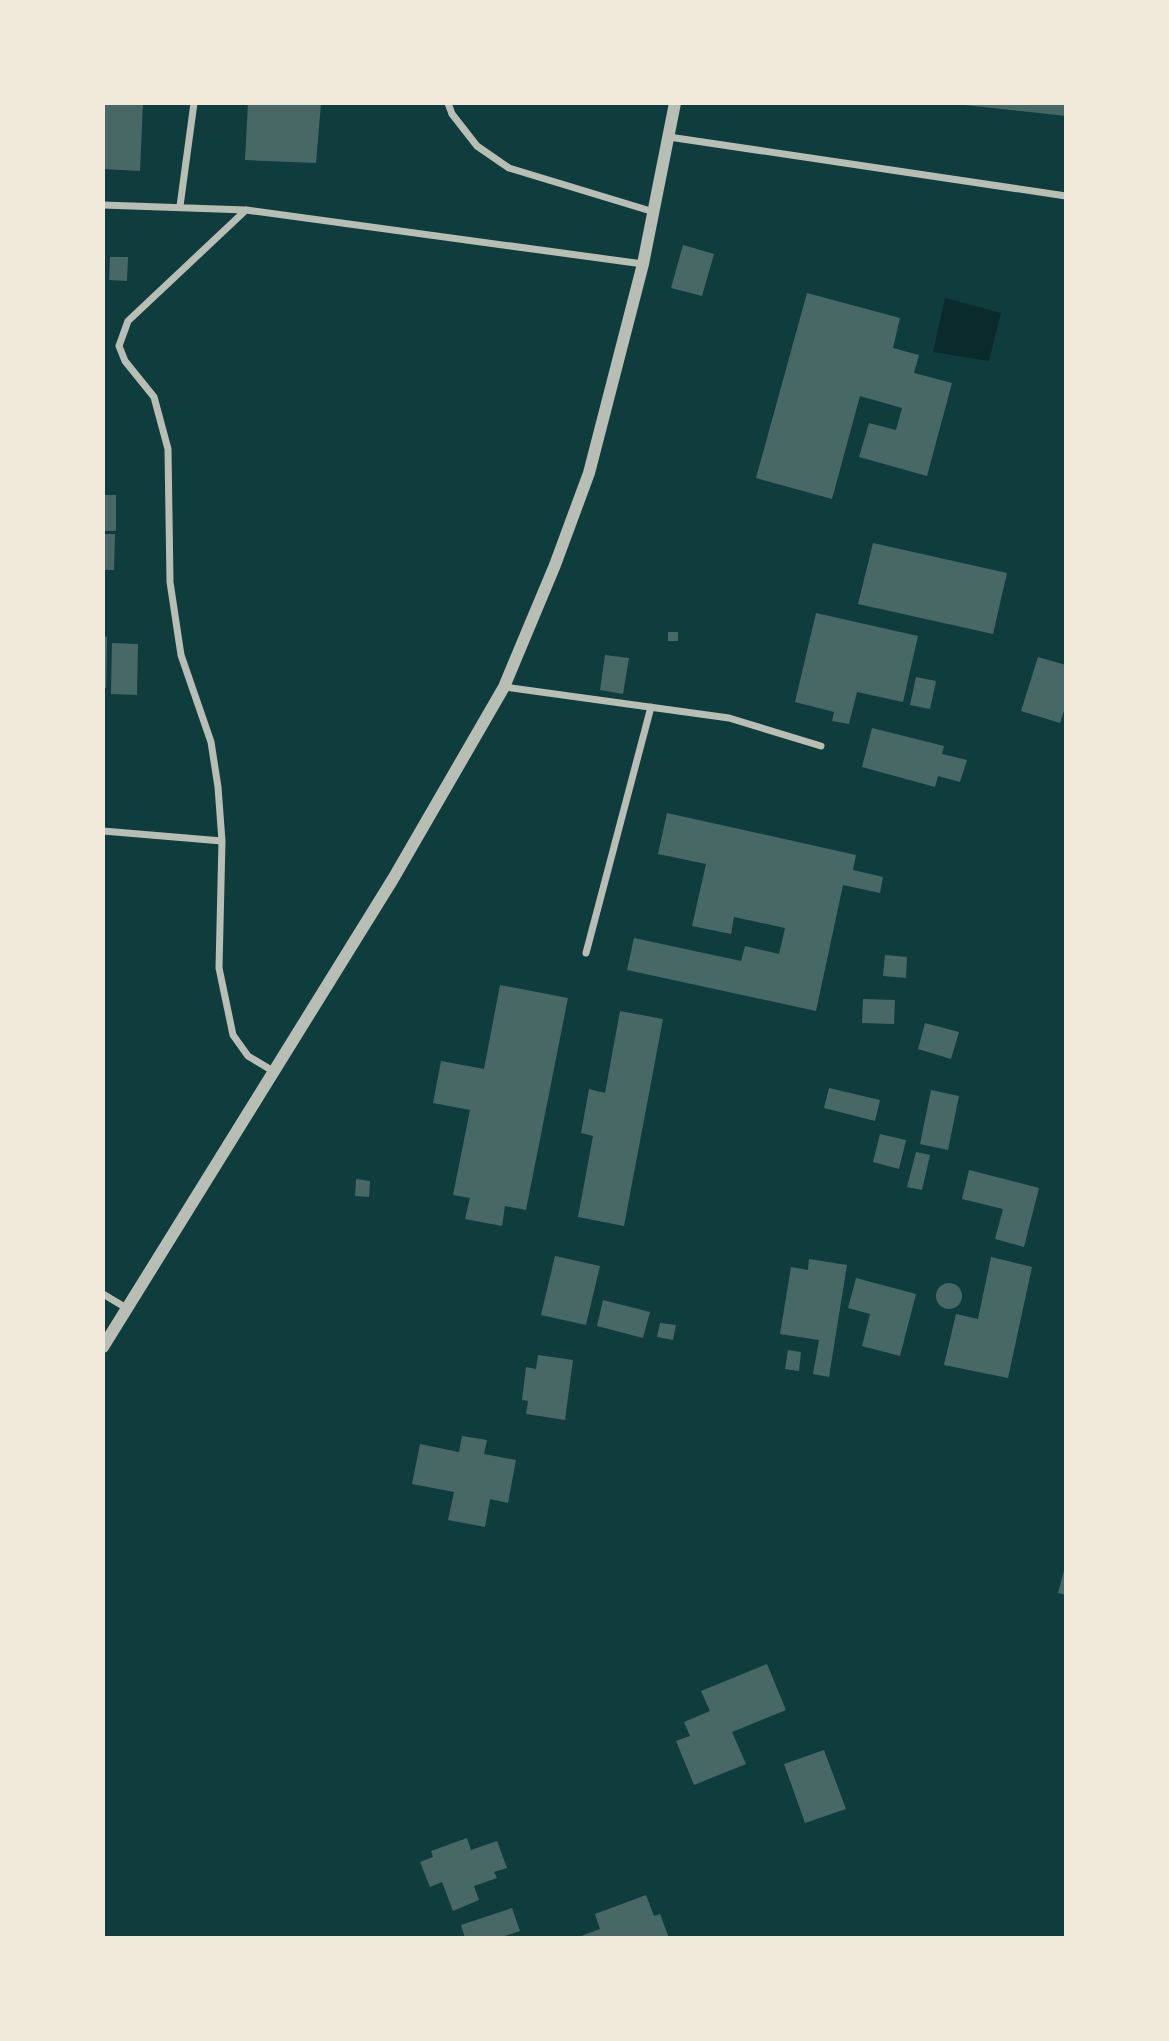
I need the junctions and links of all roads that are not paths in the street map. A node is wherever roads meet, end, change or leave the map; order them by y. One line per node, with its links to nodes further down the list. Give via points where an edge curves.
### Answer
1 (194, 103): 7 (street)
2 (448, 103): 9 (street, via 477,146 509,168)
3 (675, 103): 4 (street)
4 (669, 136): 5 (street); 9 (street)
5 (1066, 196)
6 (103, 205): 7 (street)
7 (180, 206): 8 (street)
8 (246, 210): 10 (street); 15 (street, via 128,321 119,346 125,361 154,397 168,449 170,582 181,655 211,741)
9 (654, 212): 10 (street)
10 (643, 264): 11 (street, via 589,473)
11 (504, 687): 12 (street); 17 (street, via 393,879)
12 (651, 707): 13 (street, via 729,718); 16 (street)
13 (821, 746)
14 (103, 831): 15 (street)
15 (222, 841): 17 (street, via 219,968 233,1035 247,1056)
16 (586, 953)
17 (273, 1071): 19 (street)
18 (103, 1294): 19 (street)
19 (128, 1309): 20 (street)
20 (103, 1347)

